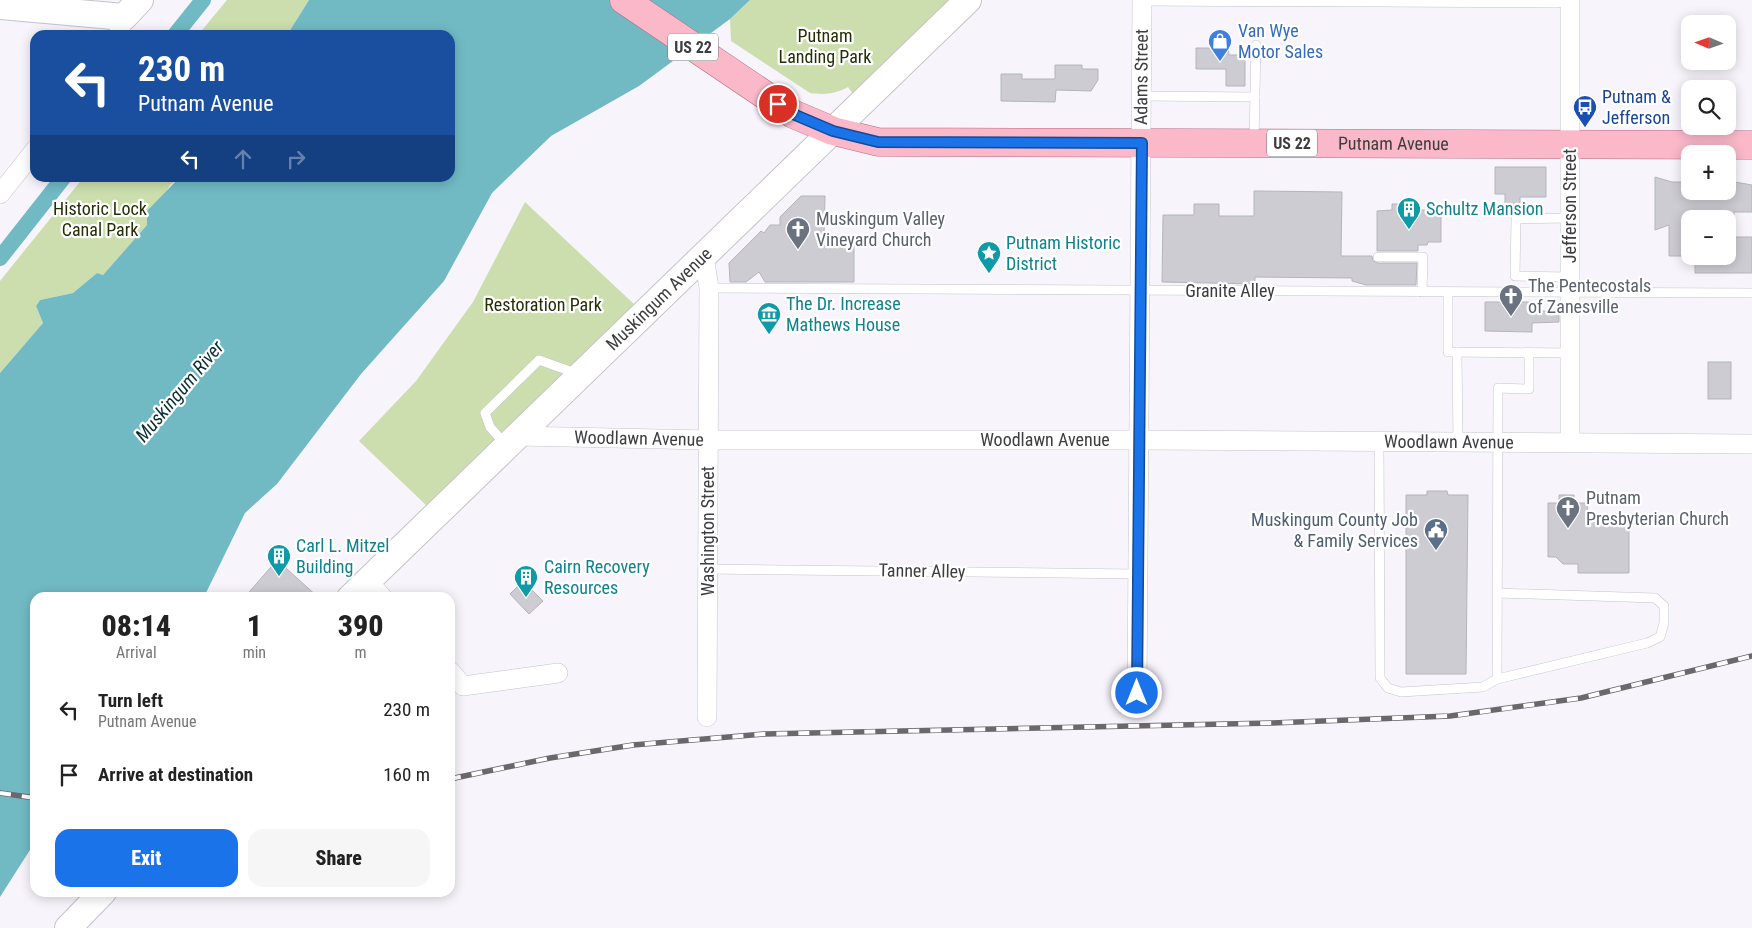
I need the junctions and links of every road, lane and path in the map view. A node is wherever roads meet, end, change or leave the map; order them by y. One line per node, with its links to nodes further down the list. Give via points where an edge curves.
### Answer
1 (624, 0): 10 (main road, Putnam Avenue / US 22, via 793,114)
2 (968, 0): 10 (street, Muskingum Avenue)
3 (1142, 0): 4 (lane, via 1556,3); 8 (street, Adams Street)
4 (1571, 0): 13 (street, Jefferson Street)
5 (0, 6): 6 (street)
6 (127, 17)
7 (1256, 45): 9 (lane)
8 (1142, 96): 9 (lane); 11 (street, Adams Street)
9 (1255, 97): 12 (lane)
10 (833, 131): 11 (main road, Putnam Avenue / US 22, via 878,142); 18 (street, Muskingum Avenue)
11 (1142, 143): 12 (main road, Putnam Avenue / US 22); 22 (street, Adams Street)
12 (1254, 143): 13 (main road, Putnam Avenue / US 22)
13 (1570, 144): 14 (main road, Putnam Avenue / US 22); 17 (street, Jefferson Street)
14 (1752, 145)
15 (30, 156): 16 (street)
16 (0, 194)
17 (1570, 218): 20 (street, Jefferson Street); 20 (lane, via 1516,219 1516,276)
18 (704, 256): 21 (street, Washington Street); 29 (street, Muskingum Avenue)
19 (1378, 257): 23 (lane, via 1423,257)
20 (1570, 285): 24 (lane, Granite Alley); 25 (lane, Granite Alley); 28 (street, Jefferson Street)
21 (709, 288): 22 (lane, Granite Alley); 30 (street, Washington Street)
22 (1141, 291): 23 (lane, Granite Alley); 31 (street, Adams Street)
23 (1422, 292): 24 (lane, Granite Alley)
24 (1448, 292): 26 (lane, via 1448,352)
25 (1752, 293)
26 (1457, 352): 27 (lane); 34 (lane)
27 (1529, 352): 28 (lane); 36 (lane, via 1529,389 1498,388)
28 (1570, 353): 35 (street, Jefferson Street)
29 (581, 375): 32 (street, Muskingum Avenue); 32 (lane, via 540,360 486,413 490,427)
30 (708, 440): 31 (street, Woodlawn Avenue); 32 (street, Woodlawn Avenue); 38 (street, Washington Street)
31 (1140, 440): 33 (street, Woodlawn Avenue); 39 (street, Adams Street)
32 (512, 441): 40 (street, Muskingum Avenue)
33 (1379, 442): 34 (street, Woodlawn Avenue); 44 (lane, via 1380,678 1388,688 1400,692 1483,686)
34 (1458, 442): 36 (street, Woodlawn Avenue)
35 (1570, 442): 36 (street, Woodlawn Avenue); 37 (street, Woodlawn Avenue)
36 (1497, 443): 41 (lane)
37 (1752, 444)
38 (708, 569): 39 (lane, Tanner Alley); 46 (street, Washington Street)
39 (1137, 574): 45 (street, Adams Street)
40 (367, 592)
41 (1498, 593): 44 (lane); 44 (lane, via 1655,598 1664,606 1664,614 1660,637 1647,643)
42 (558, 673): 43 (street, via 463,686)
43 (455, 677)
44 (1497, 678)
45 (1137, 693)
46 (707, 717)
47 (98, 897): 48 (street)
48 (68, 928)

